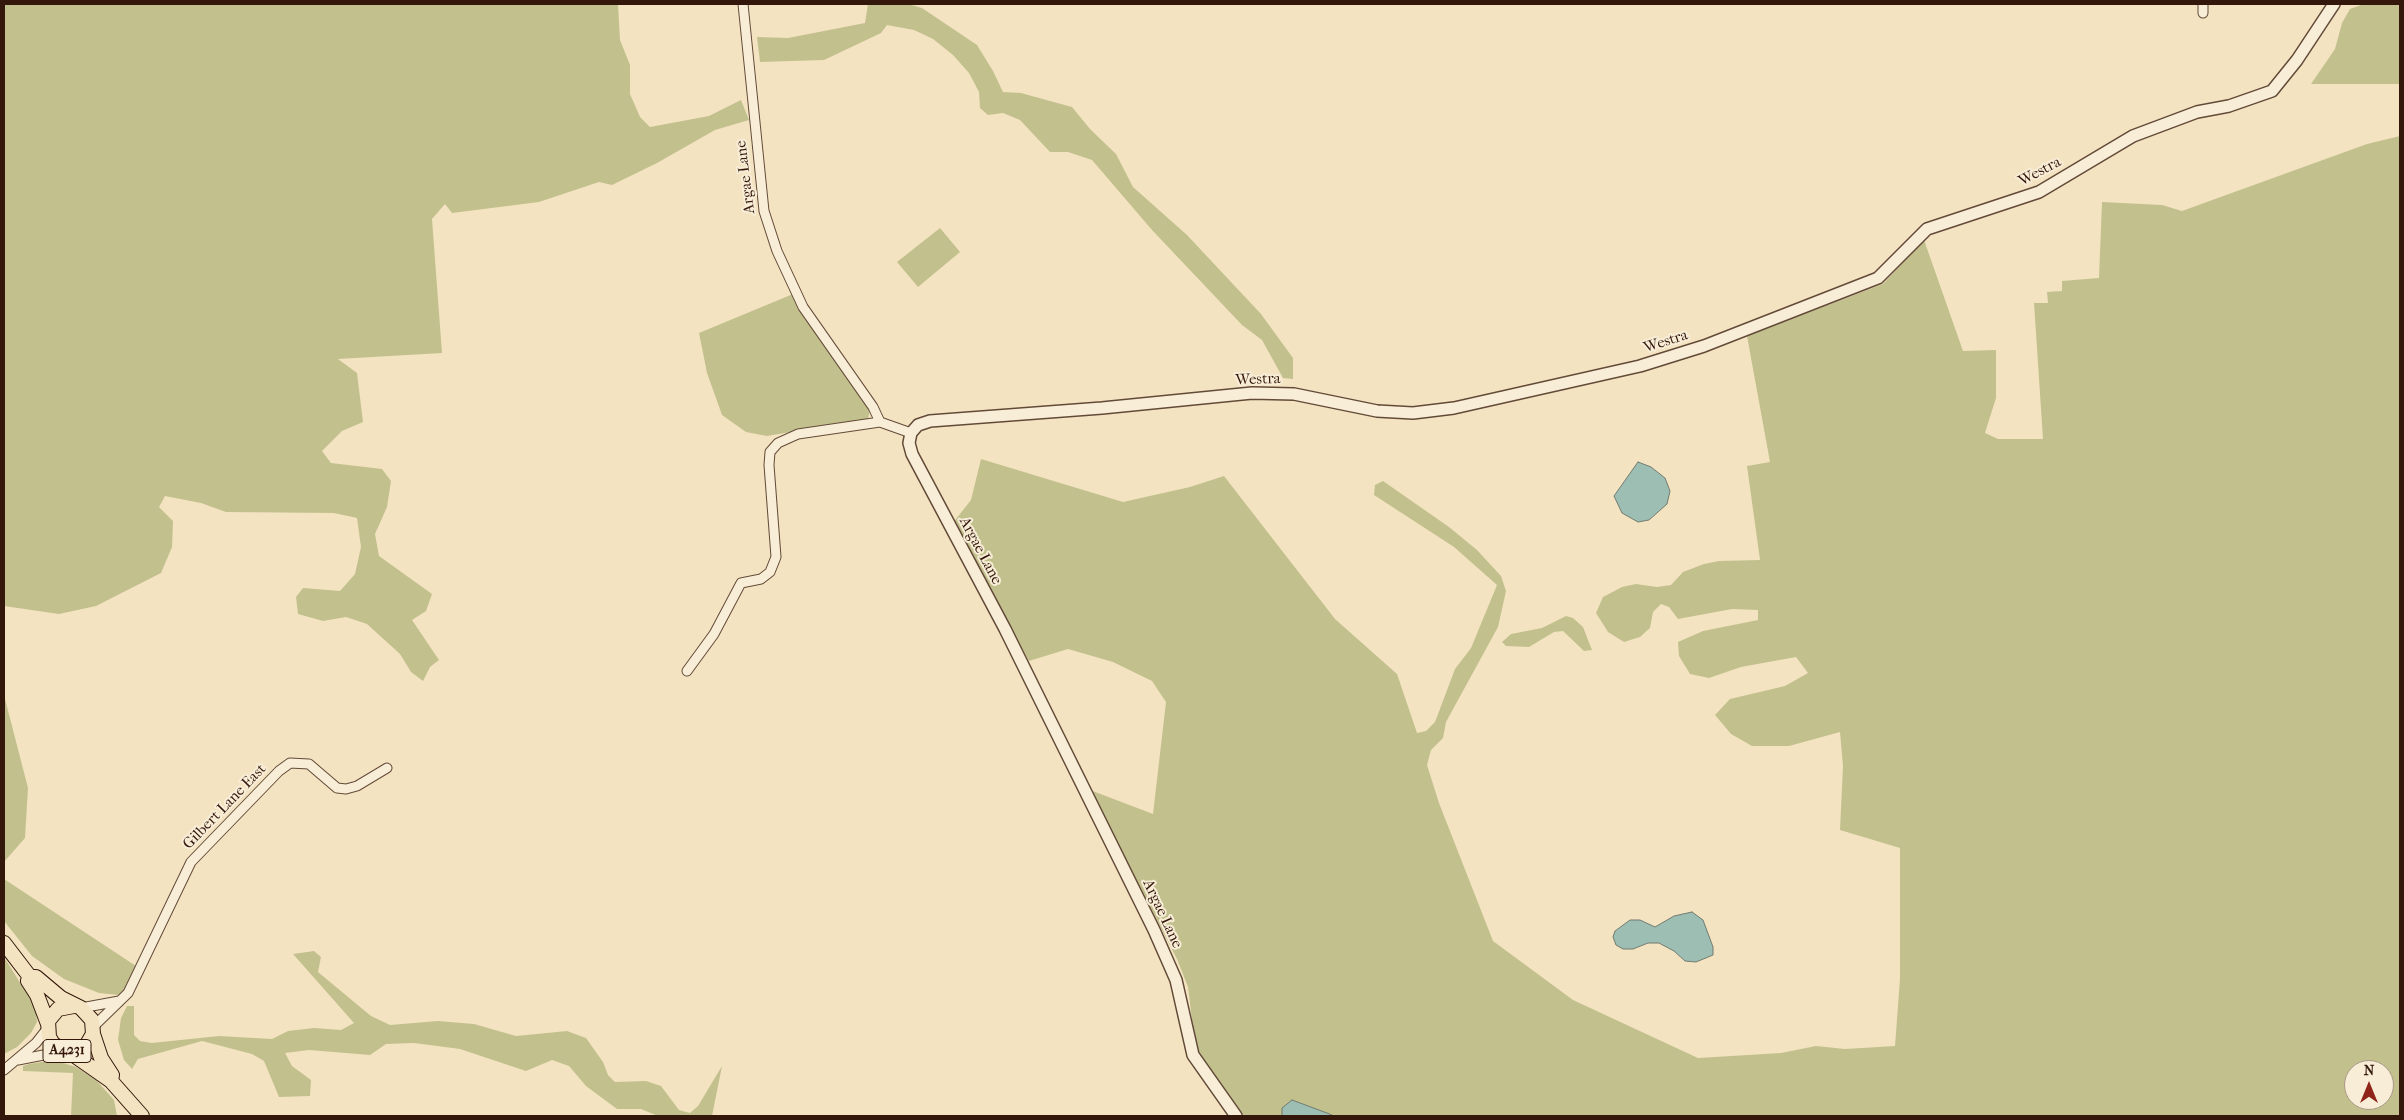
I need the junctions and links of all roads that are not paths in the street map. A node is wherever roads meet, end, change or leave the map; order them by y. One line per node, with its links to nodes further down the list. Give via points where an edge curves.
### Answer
1 (743, 4): 3 (street, Argae Lane, via 764,211 776,251 803,307 873,407)
2 (2334, 4): 4 (street, Westra, via 2272,91 2229,106 2197,112 2133,136 2039,192 1927,229 1878,278 1704,346 1640,366 1454,408 1414,413 1377,411 1294,394 1252,394 930,421 918,425)
3 (880, 422): 4 (street); 5 (street, via 798,434 778,442 770,452 776,557 770,572 761,579 741,583 714,634)
4 (911, 433): 18 (street, Argae Lane, via 912,454 1005,630 1154,930 1176,980 1193,1055)
5 (686, 671)
6 (387, 768): 9 (street, Gilbert Lane East, via 346,789 337,788 309,764 290,763 279,771 191,862 146,960)
7 (4, 943): 8 (main road, A4231)
8 (30, 977): 10 (main road, A4231, via 36,977 52,992); 11 (main road, A4231, via 28,981 37,995)
9 (122, 1000): 10 (street); 12 (street, Gilbert Lane East)
10 (77, 1007): 11 (main road, A4231, via 58,1009 52,1014); 12 (main road, A4231, via 88,1013)
11 (48, 1026): 13 (main road, A4231, via 53,1044); 14 (street)
12 (93, 1030): 13 (main road, A4231, via 86,1046); 16 (main road, A4231, via 101,1058 112,1075)
13 (66, 1051): 14 (street); 16 (main road, A4231)
14 (18, 1060): 15 (street)
15 (4, 1070)
16 (111, 1081): 17 (main road, A4231)
17 (142, 1116)
18 (1236, 1116)

